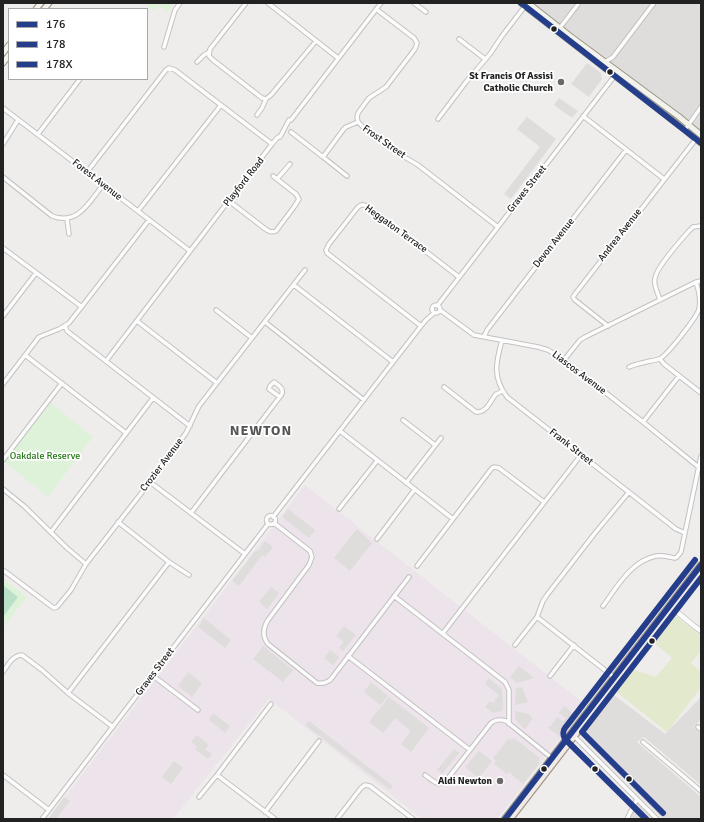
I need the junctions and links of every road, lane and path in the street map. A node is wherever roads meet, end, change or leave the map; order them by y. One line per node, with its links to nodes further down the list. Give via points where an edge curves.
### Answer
1 (179, 3): 14 (street, via 174,10)
2 (246, 3): 15 (street)
3 (268, 3): 13 (street)
4 (381, 3): 9 (street, Playford Road)
5 (414, 3): 10 (street)
6 (579, 3): 11 (street)
7 (654, 3): 19 (street, via 613,57)
8 (525, 4): 11 (main road); 17 (street)
9 (376, 9): 16 (street, Playford Road); 30 (street, Frost Street, via 417,43 386,87 366,102 358,113)
10 (426, 12)
11 (558, 29): 19 (main road); 20 (main road)
12 (459, 39): 17 (street)
13 (316, 41): 16 (street); 22 (street)
14 (164, 47)
15 (209, 52): 18 (street); 22 (street, via 213,60)
16 (338, 58): 39 (street, Playford Road, via 280,137)
17 (485, 59): 28 (street)
18 (197, 62)
19 (605, 62): 20 (main road)
20 (616, 74): 27 (street, Graves Street); 31 (main road); 32 (main road)
21 (79, 80): 34 (street)
22 (266, 99): 26 (street)
23 (221, 105): 39 (street); 43 (street, via 169,68); 51 (street)
24 (701, 107): 31 (street)
25 (3, 108): 29 (street, Forest Avenue)
26 (256, 115)
27 (583, 116): 40 (street); 55 (street, Graves Street)
28 (438, 118)
29 (18, 120): 34 (street, Forest Avenue); 38 (street)
30 (358, 122): 41 (street, via 346,127); 55 (street, Frost Street)
31 (689, 125): 32 (street); 35 (main road)
32 (685, 130): 36 (main road)
33 (291, 132): 41 (street)
34 (38, 134): 43 (street, Forest Avenue)
35 (701, 135)
36 (696, 139): 37 (main road); 48 (street, Andrea Avenue)
37 (701, 143)
38 (3, 144)
39 (272, 144): 50 (street, Playford Road)
40 (626, 150): 48 (street); 77 (street, Devon Avenue, via 486,330)
41 (323, 157): 45 (street)
42 (290, 164): 47 (street)
43 (87, 172): 49 (street, Forest Avenue)
44 (273, 176): 47 (street)
45 (347, 176)
46 (3, 177): 52 (street, via 52,216)
47 (277, 179): 50 (street, via 299,199 276,231 270,232)
48 (664, 179): 76 (street, Andrea Avenue, via 573,297)
49 (103, 185): 51 (street, Forest Avenue); 52 (street, via 81,213)
50 (229, 201): 58 (street, Playford Road)
51 (138, 211): 53 (street, Forest Avenue)
52 (67, 219): 56 (street)
53 (149, 220): 58 (street, Forest Avenue); 67 (street)
54 (701, 226): 65 (street, via 693,227 688,232 654,278)
55 (498, 227): 61 (street, Graves Street)
56 (69, 234)
57 (3, 248): 60 (street)
58 (190, 252): 72 (street, Playford Road)
59 (305, 270): 64 (street, Crozier Avenue)
60 (36, 273): 67 (street); 70 (street)
61 (459, 277): 66 (street, Graves Street); 75 (street, Heggaton Terrace, via 364,205 358,207 329,244 327,253)
62 (701, 281): 63 (street)
63 (696, 282): 65 (street); 81 (street, via 700,298 699,312 667,354)
64 (294, 285): 73 (street, Crozier Avenue); 84 (street)
65 (660, 300): 76 (street)
66 (438, 306): 69 (street); 71 (street, via 433,308)
67 (82, 307): 74 (street)
68 (216, 310): 78 (street)
69 (440, 310): 71 (street); 77 (street, Liascos Avenue, via 471,333)
70 (4, 313)
71 (434, 313): 75 (street)
72 (137, 321): 83 (street, Playford Road); 88 (street)
73 (265, 322): 78 (street, Crozier Avenue); 95 (street)
74 (65, 326): 80 (street, via 39,337); 83 (street, via 67,331)
75 (421, 326): 84 (street)
76 (608, 326): 82 (street, via 580,340)
77 (484, 336): 79 (street, Liascos Avenue)
78 (252, 338): 88 (street, Crozier Avenue)
79 (502, 340): 82 (street, Liascos Avenue, via 544,348); 91 (street, via 496,367)
80 (25, 355): 87 (street); 89 (street)
81 (660, 359): 85 (street); 86 (street)
82 (564, 360): 97 (street, Liascos Avenue)
83 (106, 361): 94 (street)
84 (393, 362): 95 (street)
85 (629, 367)
86 (679, 376): 92 (street); 97 (street)
87 (62, 383): 100 (street); 105 (street)
88 (217, 383): 98 (street, Crozier Avenue, via 199,406)
89 (3, 384)
90 (444, 387): 91 (street, via 476,412 481,413 496,394)
91 (502, 391): 103 (street, Frank Street)
92 (701, 393)
93 (280, 397): 115 (street)
94 (153, 398): 98 (street); 100 (street)
95 (364, 400): 99 (street)
96 (403, 420): 102 (street)
97 (643, 422): 107 (street, Liascos Avenue)
98 (190, 426): 108 (street, Crozier Avenue)
99 (340, 431): 106 (street); 116 (street)
100 (126, 433): 121 (street)
101 (441, 438): 102 (street)
102 (435, 445): 109 (street)
103 (581, 455): 112 (street, Frank Street); 113 (street)
104 (701, 456): 107 (street)
105 (3, 460)
106 (377, 461): 109 (street); 114 (street)
107 (700, 468): 122 (street)
108 (150, 482): 115 (street); 118 (street, Crozier Avenue)
109 (406, 483): 111 (street)
110 (3, 489): 121 (street)
111 (415, 489): 117 (street); 123 (street)
112 (629, 492): 122 (street, Frank Street, via 676,529); 136 (street, via 547,595)
113 (544, 502): 117 (street, via 499,468 494,467); 138 (street)
114 (339, 509)
115 (191, 513): 124 (street)
116 (273, 517): 119 (street); 120 (street, via 267,518)
117 (453, 519): 128 (street)
118 (118, 522): 125 (street); 126 (street, Crozier Avenue)
119 (274, 523): 120 (street); 141 (street, via 310,551 312,558 264,627 264,636 268,644 320,683 331,679)
120 (268, 524): 124 (street, Graves Street)
121 (51, 532): 126 (street)
122 (685, 533): 134 (street, via 681,552 677,557 658,556 639,564 626,575)
123 (377, 539)
124 (245, 554): 143 (street, Graves Street)
125 (169, 562): 131 (street); 146 (street)
126 (86, 564): 129 (street, Crozier Avenue, via 71,590 54,608)
127 (701, 565): 135 (main road)
128 (417, 566)
129 (3, 570)
130 (701, 572): 135 (main road)
131 (189, 575)
132 (409, 577): 133 (street)
133 (394, 596): 138 (street); 141 (street)
134 (603, 606)
135 (671, 608): 137 (street); 145 (main road)
136 (537, 616): 139 (street); 140 (street)
137 (701, 631)
138 (443, 633): 149 (street, via 507,685)
139 (515, 645)
140 (574, 645): 144 (street); 145 (street)
141 (348, 656): 154 (street)
142 (3, 672): 146 (street, via 15,657 22,655)
143 (152, 675): 148 (street); 150 (street, Graves Street)
144 (550, 676)
145 (616, 679): 151 (main road)
146 (68, 693): 150 (street)
147 (271, 704): 158 (street)
148 (198, 710)
149 (509, 724): 154 (street, via 495,720); 155 (street)
150 (113, 727): 162 (street, Graves Street)
151 (573, 735): 155 (main road); 161 (street)
152 (319, 742): 163 (street)
153 (643, 742): 159 (street)
154 (470, 750): 156 (street, via 442,784 438,784)
155 (554, 759): 169 (main road); 170 (main road)
156 (425, 774)
157 (3, 775): 162 (street)
158 (217, 775): 160 (street); 163 (street)
159 (701, 791)
160 (199, 797)
161 (638, 800): 171 (street); 172 (street)
162 (49, 810): 165 (street, Graves Street)
163 (265, 812): 166 (street)
164 (407, 817): 167 (street, via 370,786 365,785); 168 (street)
165 (42, 819)
166 (275, 819)
167 (337, 819)
168 (413, 819)
169 (505, 819)
170 (510, 819)
171 (627, 819)
172 (657, 819)

